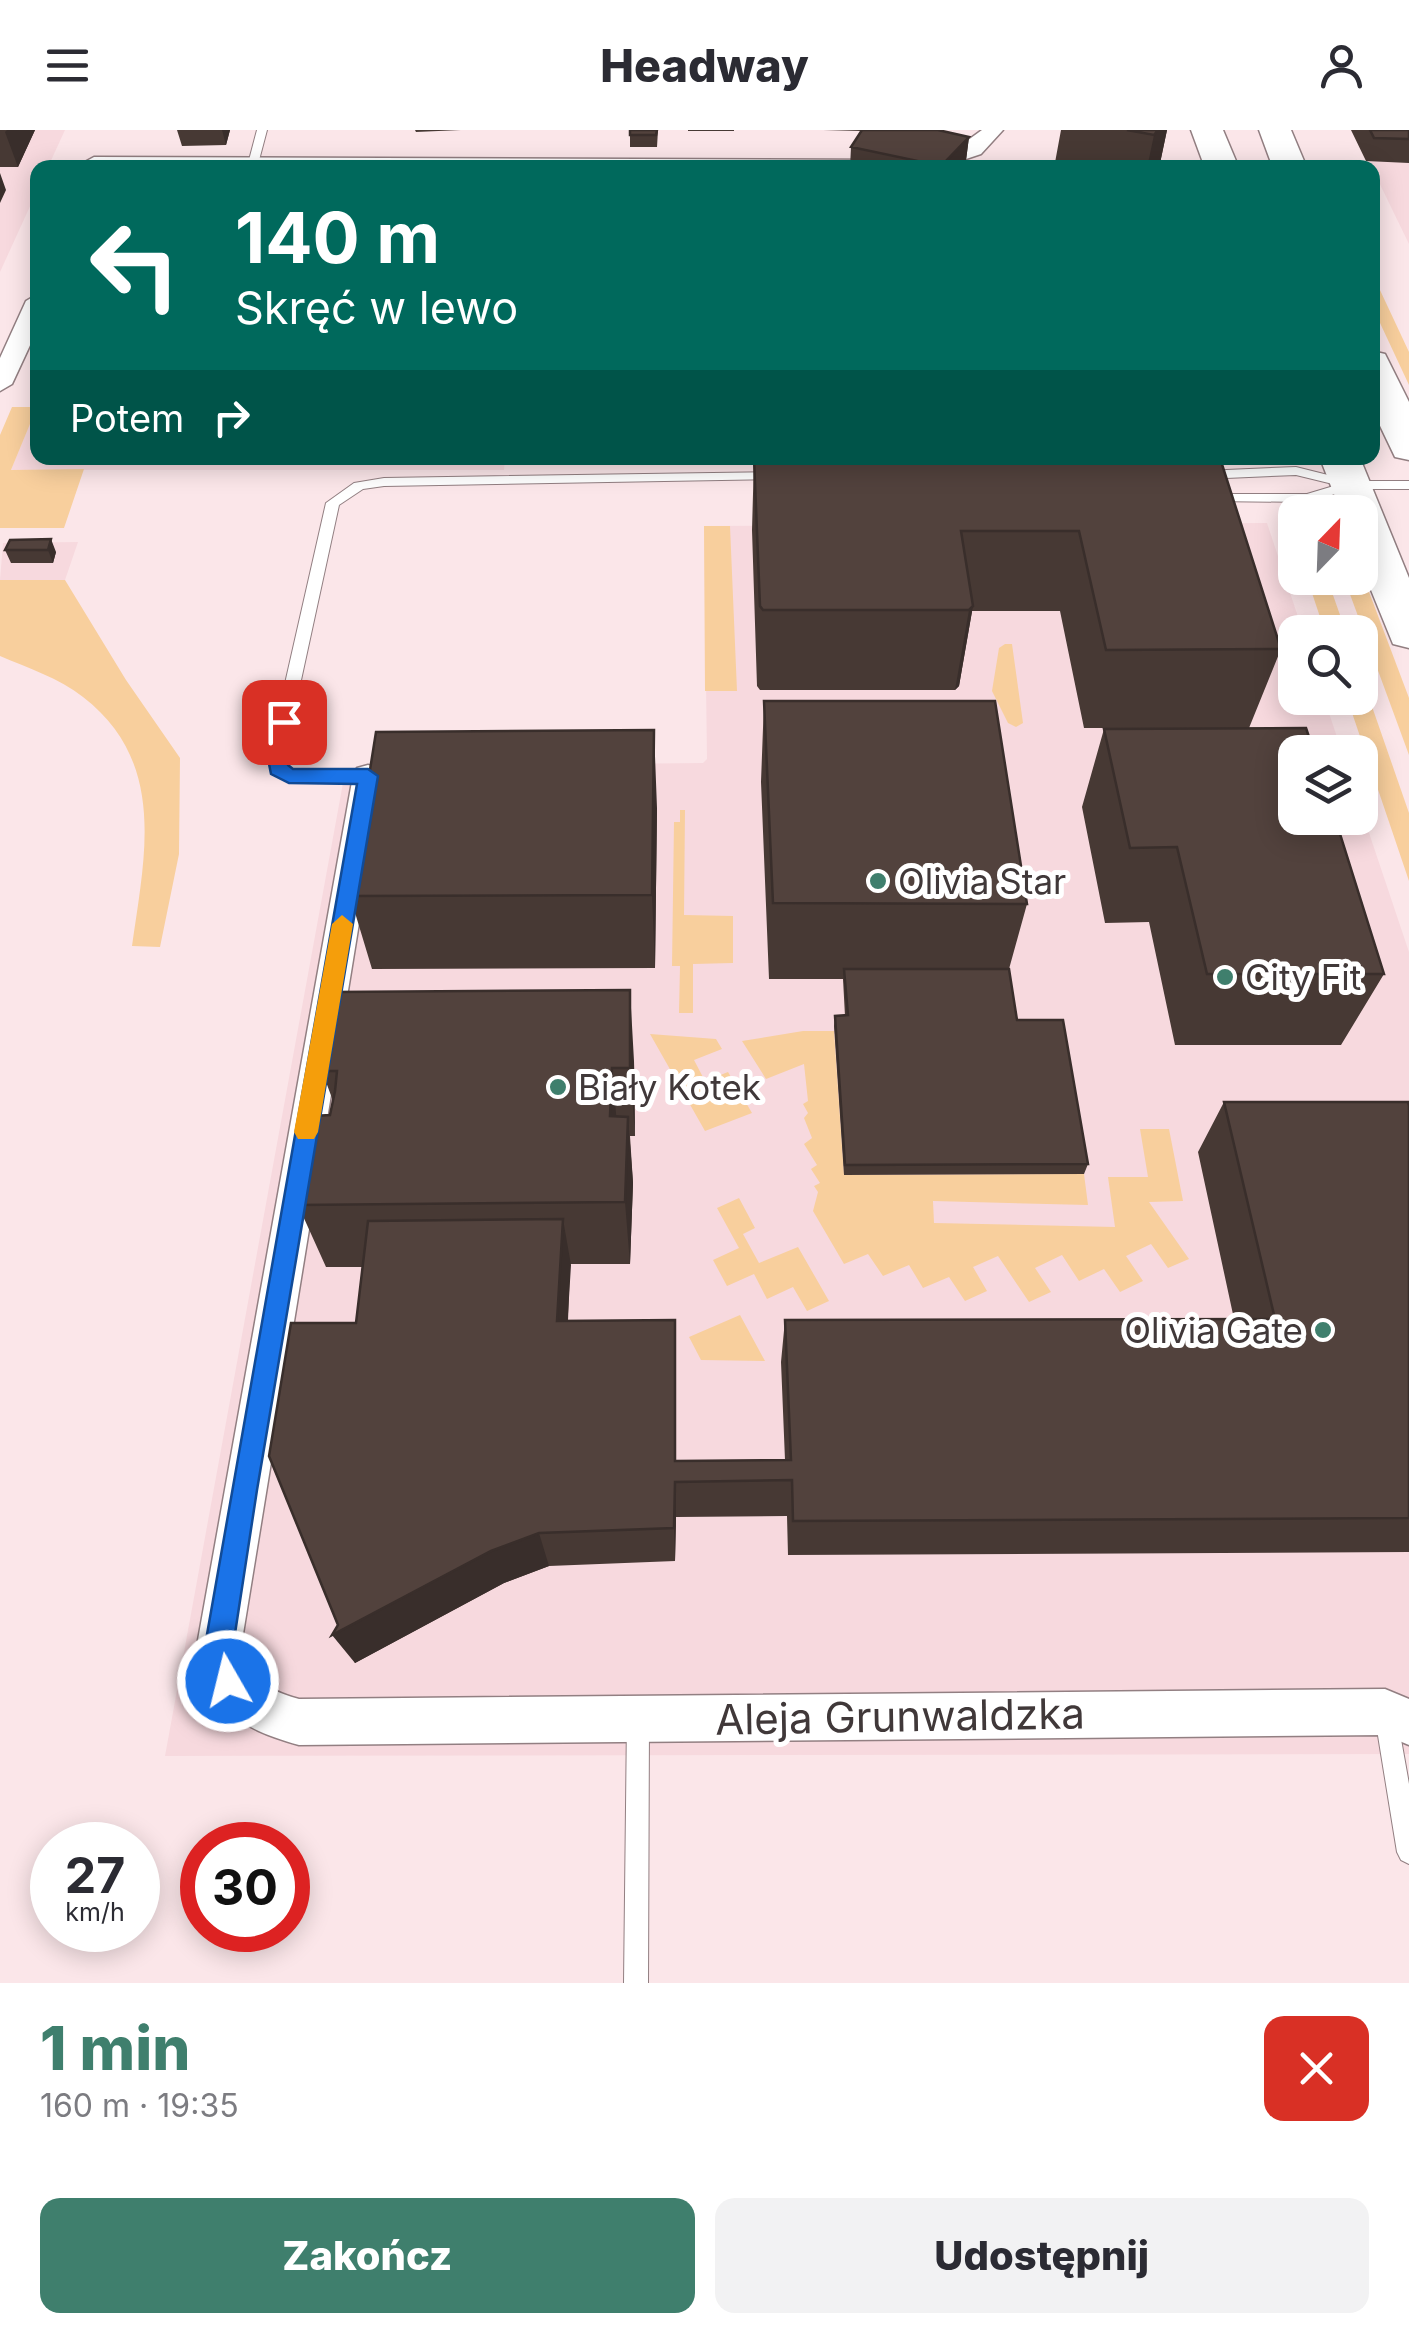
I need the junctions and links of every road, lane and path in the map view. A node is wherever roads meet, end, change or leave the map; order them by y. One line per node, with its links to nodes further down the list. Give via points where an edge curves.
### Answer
1 (262, 130): 8 (lane)
2 (993, 130): 11 (street, via 960,155)
3 (1207, 130): 12 (main road)
4 (1275, 130): 13 (main road)
5 (474, 158): 9 (street); 10 (street)
6 (96, 159): 7 (street)
7 (127, 160)
8 (254, 160)
9 (400, 160)
10 (578, 160)
11 (927, 160)
12 (1219, 160)
13 (1287, 160)
14 (30, 318): 16 (street)
15 (1380, 381): 17 (main road)
16 (0, 384)
17 (1409, 448)
18 (746, 465): 20 (lane)
19 (1346, 471): 19 (lane, via 1307,498 1198,488 1226,474); 22 (lane); 23 (main road)
20 (746, 476): 21 (lane); 24 (lane, via 384,482 345,492 334,503 278,768 289,776)
21 (802, 476)
22 (1409, 485)
23 (1409, 633)
24 (368, 776): 26 (street, Aleja Grunwaldzka, via 220,1640 228,1681 254,1706 299,1722)
25 (1401, 1710): 26 (street, Aleja Grunwaldzka); 27 (lane)
26 (638, 1720): 28 (lane)
27 (1409, 1852)
28 (636, 1983)

